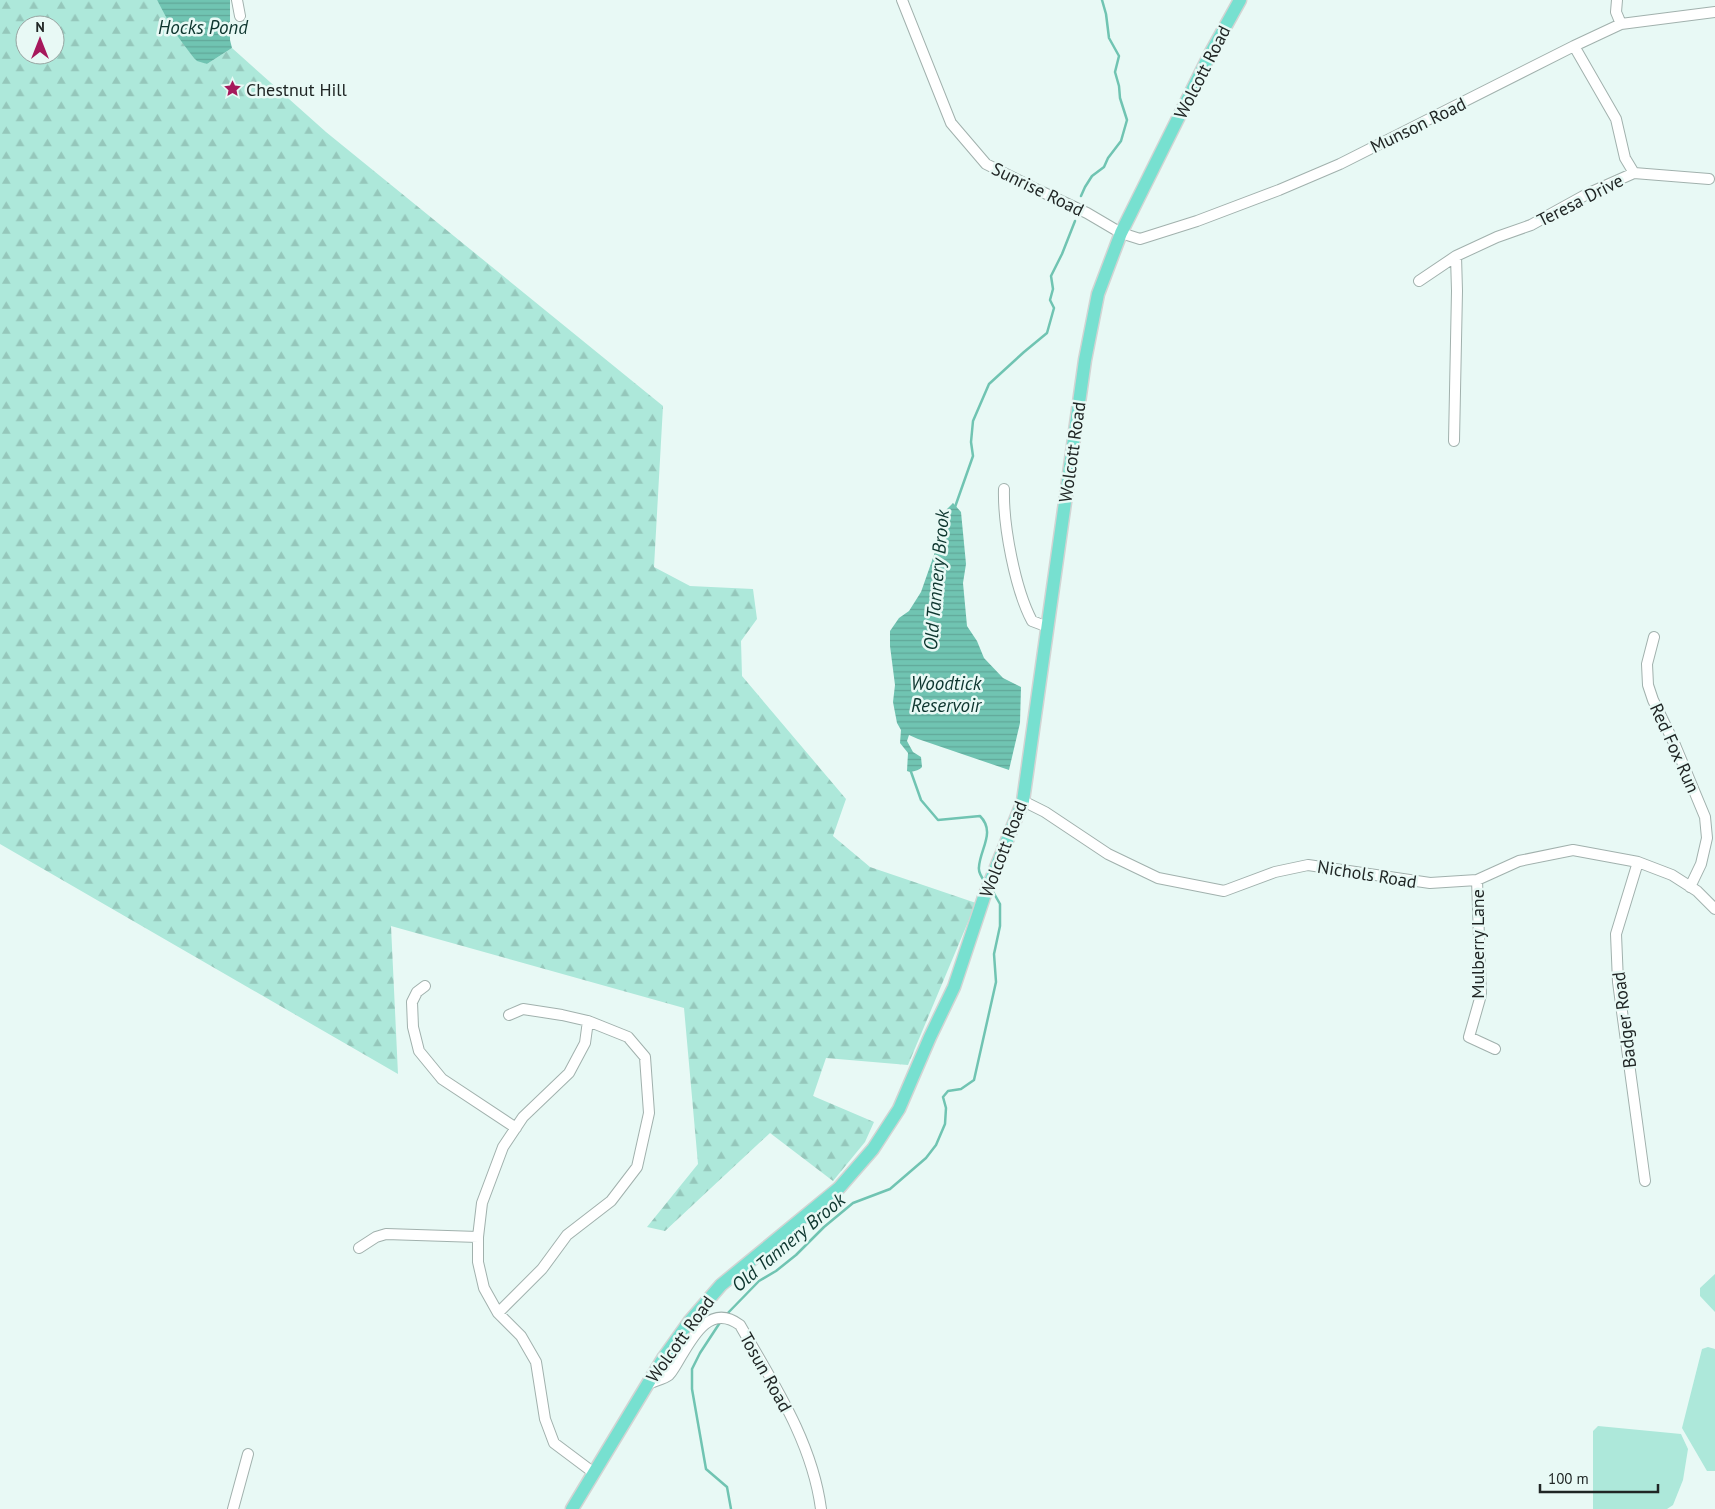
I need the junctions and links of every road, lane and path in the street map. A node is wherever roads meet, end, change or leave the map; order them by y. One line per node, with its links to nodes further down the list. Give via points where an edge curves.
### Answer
1 (237, 0): 6 (street)
2 (902, 0): 11 (street, Sunrise Road, via 951,123 986,164)
3 (1240, 0): 11 (main road, Wolcott Road)
4 (1617, 0): 7 (street, via 1616,12)
5 (1715, 12): 7 (street, Munson Road)
6 (240, 16)
7 (1622, 24): 8 (street, Munson Road)
8 (1574, 46): 9 (street, via 1616,118 1625,158); 11 (street, Munson Road, via 1340,164 1280,190 1140,239)
9 (1634, 173): 10 (street, Teresa Drive); 12 (street, Teresa Drive, via 1531,225)
10 (1709, 179)
11 (1121, 233): 16 (main road, Wolcott Road, via 1098,294 1085,360)
12 (1456, 256): 13 (street, Teresa Drive); 14 (street)
13 (1419, 281)
14 (1454, 441)
15 (1004, 489): 16 (street, via 1005,524 1026,610 1032,621)
16 (1048, 627): 18 (main road, Wolcott Road)
17 (1654, 637): 21 (street, Red Fox Run, via 1646,664 1648,685 1706,817 1701,864)
18 (1023, 801): 20 (street, Nichols Road, via 1108,854 1158,878 1224,891 1275,872 1308,865 1430,884); 32 (main road, Wolcott Road, via 952,991 899,1109 873,1149 839,1188 721,1285 689,1322)
19 (1638, 862): 20 (street, Nichols Road, via 1573,850 1519,861); 21 (street, Nichols Road, via 1672,875); 28 (street, Badger Road, via 1616,934 1618,982)
20 (1477, 880): 26 (street, Mulberry Lane, via 1481,995 1469,1037)
21 (1690, 887): 22 (street, Nichols Road)
22 (1715, 909)
23 (424, 986): 27 (street, via 412,1002 413,1027 419,1051 442,1079)
24 (508, 1015): 25 (street, via 523,1009)
25 (588, 1021): 27 (street, via 585,1043 569,1073 523,1116); 31 (street, via 628,1036 645,1058 649,1113 637,1167 611,1201 567,1235 542,1269)
26 (1495, 1049)
27 (516, 1128): 29 (street, via 503,1147 482,1203)
28 (1645, 1181)
29 (478, 1237): 30 (street, via 386,1234); 31 (street, via 478,1262 484,1288)
30 (360, 1248)
31 (498, 1313): 34 (street, via 520,1336 536,1362 545,1419 554,1443)
32 (648, 1384): 34 (main road, Wolcott Road); 37 (street, Tosun Road, via 669,1375 708,1321 716,1317 736,1322 800,1433 818,1486)
33 (248, 1454): 35 (street)
34 (594, 1473): 36 (main road, Wolcott Road)
35 (233, 1509)
36 (572, 1509)
37 (821, 1509)

